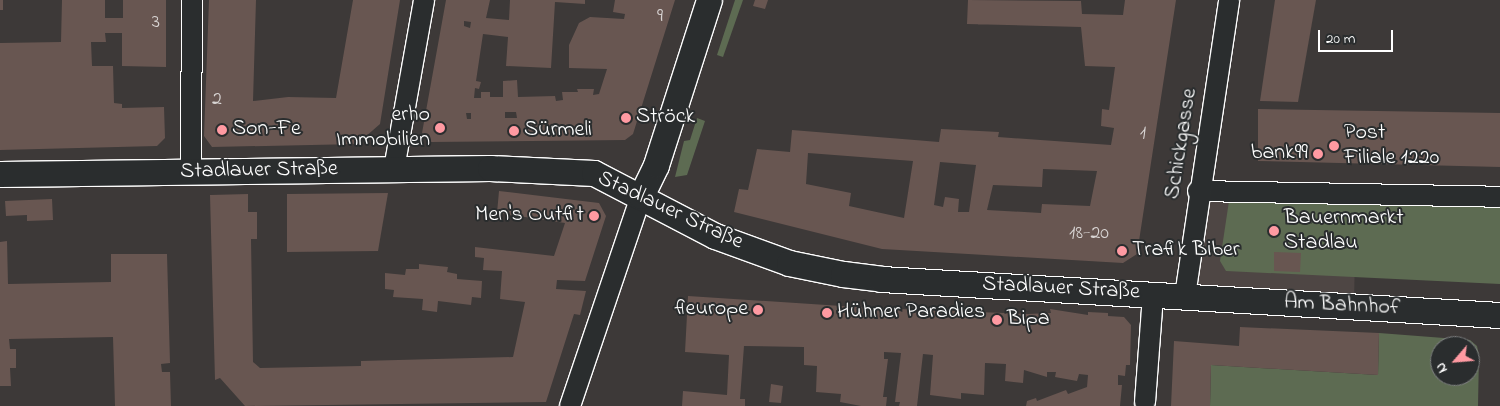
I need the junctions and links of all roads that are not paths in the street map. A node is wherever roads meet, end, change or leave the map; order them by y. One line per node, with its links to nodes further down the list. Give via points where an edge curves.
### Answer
1 (192, 0): 6 (street)
2 (424, 0): 5 (street)
3 (710, 0): 9 (street, via 656,165)
4 (1229, 0): 8 (street, Schickgasse)
5 (394, 169): 6 (street, Stadlauer Straße); 9 (street, Stadlauer Straße, via 594,173)
6 (191, 172): 7 (street, Stadlauer Straße)
7 (0, 174)
8 (1198, 191): 10 (street); 12 (street, Schickgasse)
9 (641, 196): 11 (street, Stadlauer Straße, via 676,218 715,236 789,263 843,274); 15 (street)
10 (1500, 197)
11 (1153, 295): 12 (street, Stadlauer Straße); 14 (street)
12 (1185, 296): 13 (street, Am Bahnhof)
13 (1500, 315)
14 (1144, 402)
15 (570, 406)

